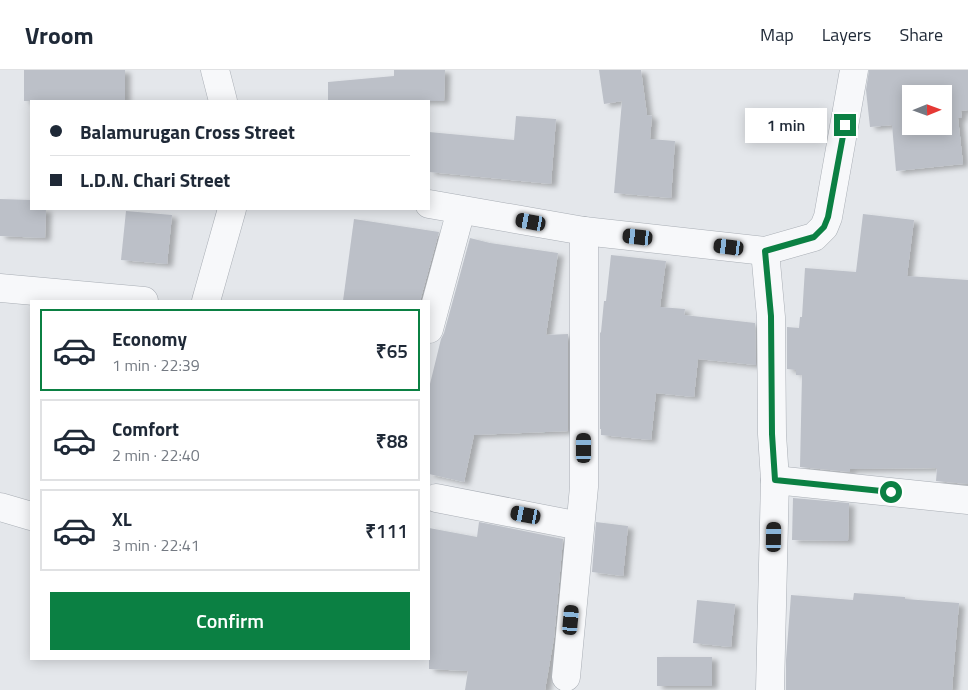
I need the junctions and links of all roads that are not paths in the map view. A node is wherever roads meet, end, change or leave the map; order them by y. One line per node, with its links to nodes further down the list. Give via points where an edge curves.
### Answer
1 (215, 70): 3 (street)
2 (854, 70): 8 (street, via 824,227 814,237)
3 (224, 100)
4 (430, 204): 6 (street)
5 (232, 210): 11 (street)
6 (461, 210): 7 (street); 12 (street)
7 (584, 230): 8 (street); 18 (street, via 584,487)
8 (765, 251): 13 (street, via 771,316)
9 (0, 288): 10 (street)
10 (133, 300)
11 (206, 300)
12 (430, 325)
13 (775, 480): 15 (street); 20 (street)
14 (436, 498): 18 (street)
15 (968, 500)
16 (0, 507): 17 (street)
17 (30, 516)
18 (580, 526): 19 (street)
19 (566, 676)
20 (770, 690)

